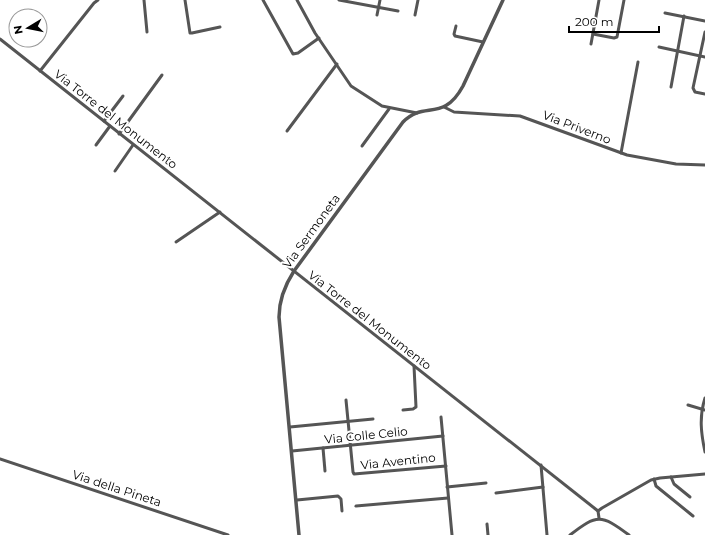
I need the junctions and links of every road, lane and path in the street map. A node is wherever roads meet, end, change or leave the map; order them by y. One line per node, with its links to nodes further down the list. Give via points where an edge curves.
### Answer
1 (98, 0): 35 (street)
2 (144, 0): 22 (street)
3 (184, 0): 21 (street, via 190,33)
4 (263, 0): 25 (street, via 293,54)
5 (297, 0): 25 (street)
6 (339, 0): 12 (street)
7 (380, 0): 13 (street)
8 (418, 0): 17 (street)
9 (503, 0): 27 (street)
10 (599, 0): 24 (street)
11 (624, 0): 24 (street, via 617,38)
12 (346, 1): 13 (street)
13 (378, 7): 14 (street); 16 (street)
14 (398, 11)
15 (665, 12): 18 (street)
16 (377, 15)
17 (416, 15)
18 (684, 16): 19 (street); 30 (street)
19 (705, 21)
20 (456, 26): 27 (street, via 455,36)
21 (220, 27)
22 (146, 32)
23 (705, 32): 31 (street)
24 (593, 34): 28 (street)
25 (319, 38): 34 (street)
26 (0, 39): 35 (street, Via Torre del Monumento)
27 (483, 42): 40 (street, via 460,91)
28 (591, 44)
29 (659, 47): 30 (street)
30 (678, 51): 31 (street); 37 (street)
31 (700, 56): 32 (street); 38 (street, via 693,89)
32 (705, 57)
33 (638, 62): 50 (street)
34 (337, 64): 41 (street, via 353,88 377,104); 45 (street)
35 (40, 71): 43 (street, Via Torre del Monumento)
36 (162, 76): 46 (street)
37 (670, 87)
38 (705, 94)
39 (123, 96): 43 (street)
40 (444, 107): 42 (street, Via Sermoneta); 50 (street, Via Priverno, via 454,112 524,117)
41 (389, 108): 42 (street); 49 (street)
42 (416, 113): 55 (street, Via Sermoneta, via 400,126)
43 (104, 122): 44 (street, Via Torre del Monumento)
44 (110, 126): 46 (street, Via Torre del Monumento); 47 (street)
45 (287, 130)
46 (119, 134): 48 (street, Via Torre del Monumento)
47 (96, 145)
48 (133, 145): 52 (street); 53 (street, Via Torre del Monumento)
49 (362, 146)
50 (621, 153): 51 (street, Via Priverno, via 676,164)
51 (705, 165)
52 (115, 171)
53 (220, 212): 54 (street); 55 (street, Via Torre del Monumento)
54 (176, 242)
55 (294, 270): 56 (street, Via Torre del Monumento); 65 (street, Via Sermoneta, via 283,290 279,309)
56 (414, 366): 60 (street, via 416,407); 73 (street, Via Torre del Monumento)
57 (705, 398): 61 (street)
58 (346, 400): 64 (street, Via Aventino)
59 (688, 405): 61 (street)
60 (404, 410)
61 (703, 410): 70 (street, via 701,428)
62 (441, 417): 66 (street)
63 (372, 419): 64 (street)
64 (348, 422): 65 (street); 67 (street, Via Aventino)
65 (290, 427): 69 (street, Via Sermoneta)
66 (443, 436): 67 (street, Via Colle Celio); 72 (street)
67 (350, 445): 68 (street, Via Colle Celio); 72 (street, Via Aventino, via 355,475)
68 (323, 448): 69 (street, Via Colle Celio); 74 (street)
69 (292, 451): 84 (street, Via Sermoneta)
70 (705, 452)
71 (0, 459): 91 (street, Via della Pineta)
72 (446, 466): 79 (street)
73 (541, 466): 80 (street); 87 (street, Via Torre del Monumento)
74 (325, 471)
75 (705, 474): 76 (street)
76 (671, 477): 77 (street); 82 (street, via 673,483)
77 (654, 479): 87 (street); 88 (street, via 656,486)
78 (486, 483): 79 (street)
79 (448, 487): 83 (street)
80 (543, 487): 81 (street); 95 (street)
81 (496, 493)
82 (690, 497)
83 (448, 498): 85 (street); 93 (street)
84 (297, 500): 86 (street, via 338,496 341,498); 92 (street, Via Sermoneta)
85 (356, 506)
86 (342, 511)
87 (598, 511): 89 (street)
88 (693, 516)
89 (599, 518): 96 (street, via 587,522); 97 (street, via 614,523)
90 (487, 524): 94 (street)
91 (228, 535)
92 (300, 535)
93 (452, 535)
94 (488, 535)
95 (546, 535)
96 (570, 535)
97 (629, 535)

